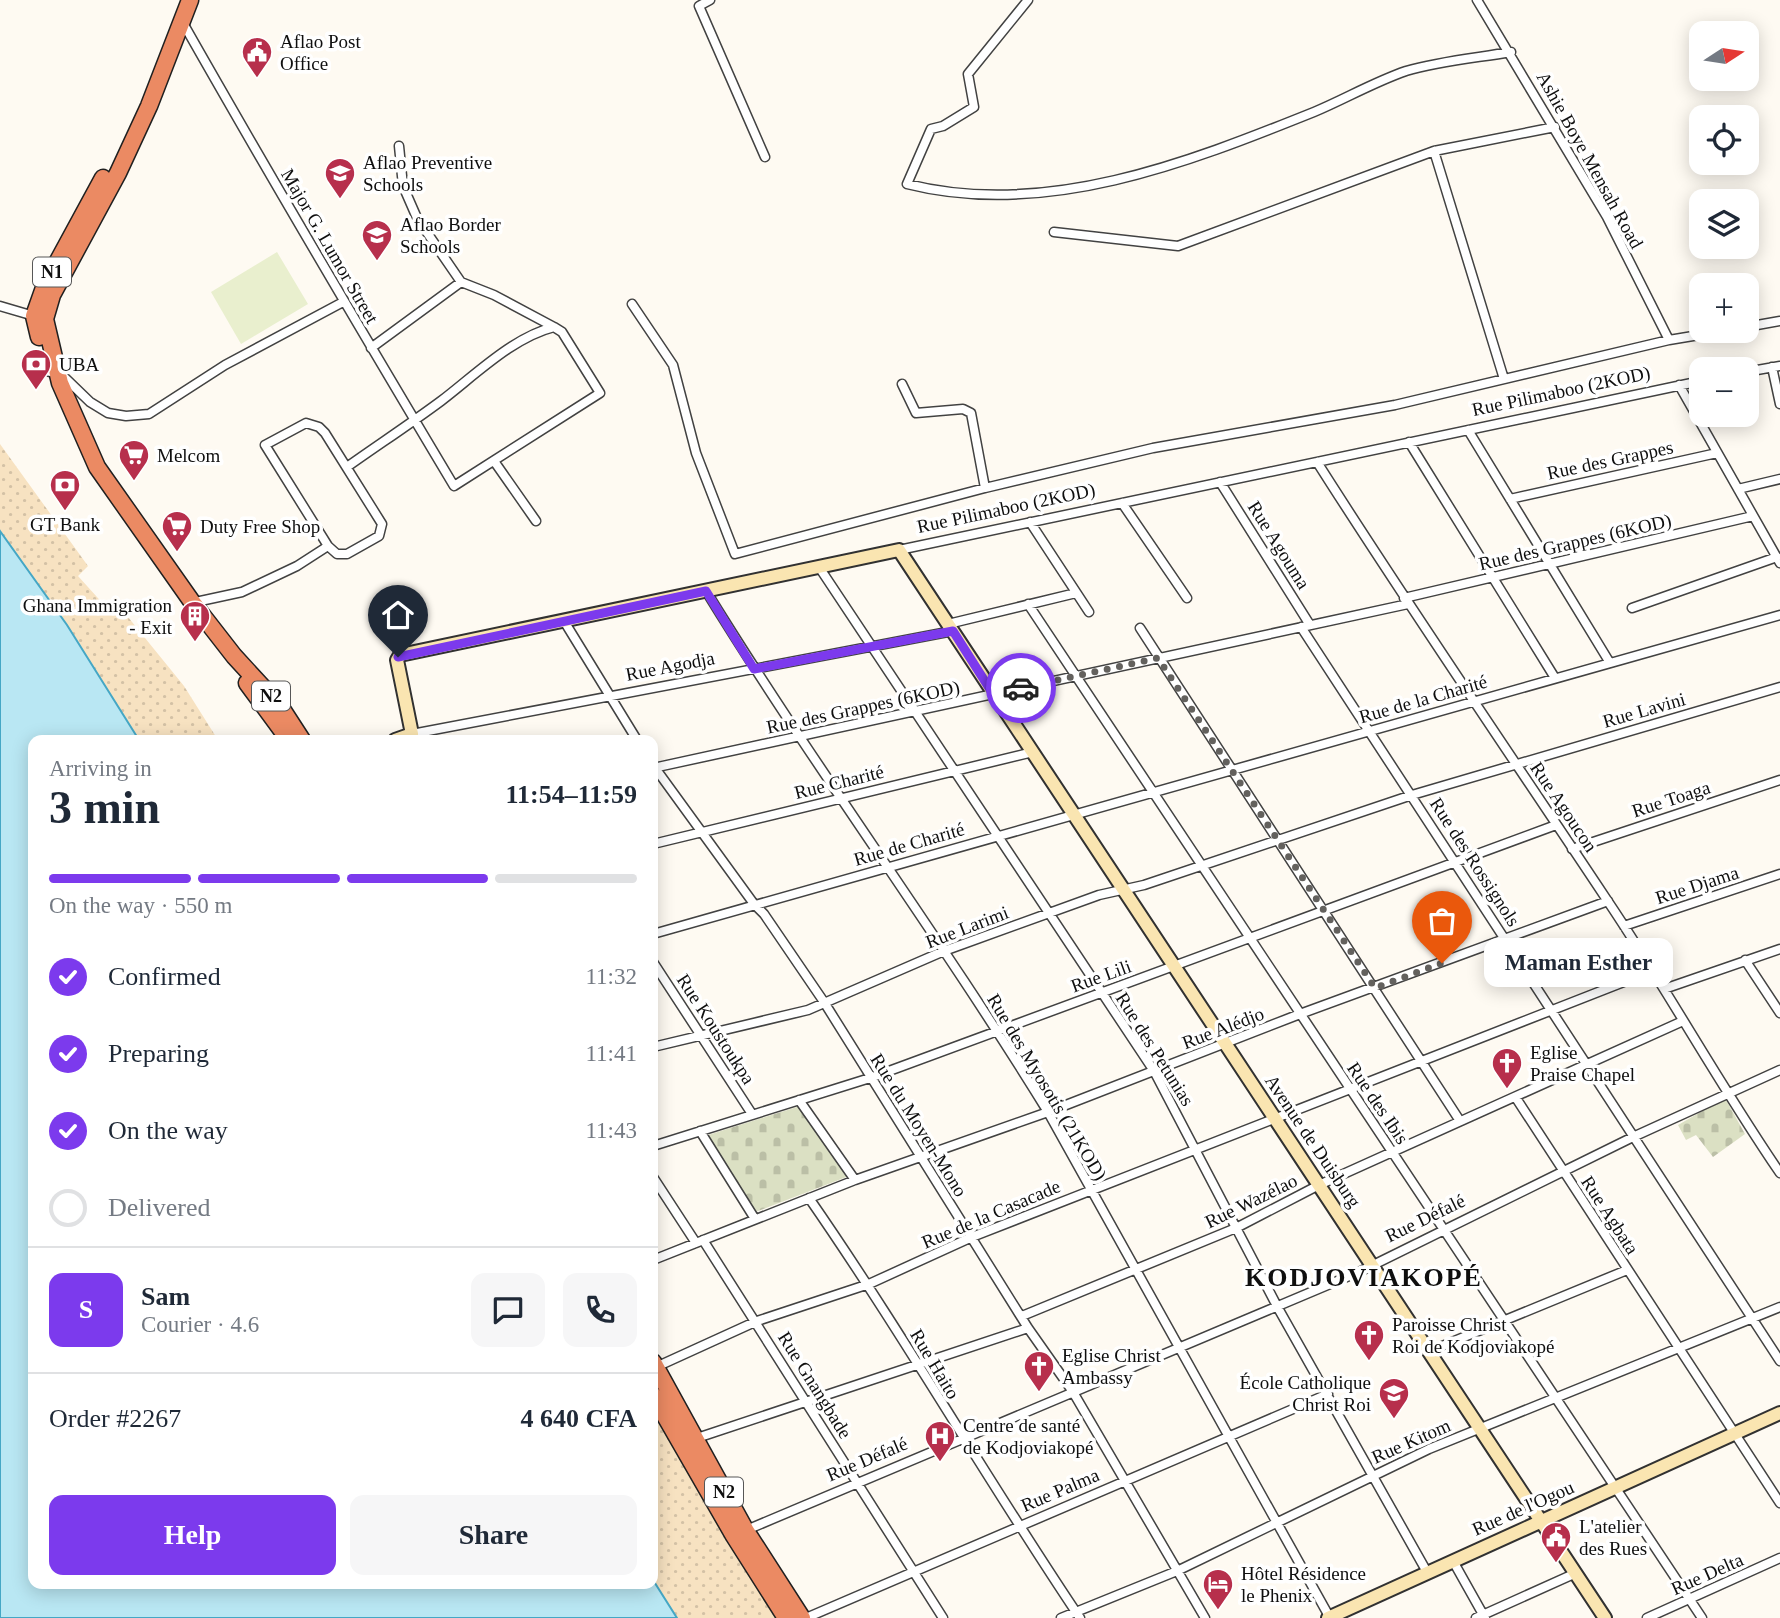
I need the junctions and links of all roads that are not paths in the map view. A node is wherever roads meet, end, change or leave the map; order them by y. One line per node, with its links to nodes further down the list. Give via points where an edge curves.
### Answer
1 (190, 0): 5 (highway, N1)
2 (710, 0): 10 (street, via 699,6)
3 (1028, 0): 6 (street, via 968,74 974,107 931,129 907,184 941,193 997,196 1129,178 1313,112 1406,71)
4 (1477, 0): 6 (street, Ashie Boye Mensah Road)
5 (181, 20): 13 (street, Major G. Lumor Street); 16 (highway, N1, via 155,84 126,128 45,285)
6 (1511, 52): 7 (street, Ashie Boye Mensah Road)
7 (1555, 127): 9 (street); 21 (street, Ashie Boye Mensah Road)
8 (399, 146): 12 (street, via 403,186 417,218)
9 (1434, 151): 11 (street, via 1178,246); 25 (street)
10 (765, 156)
11 (1054, 232)
12 (461, 282): 19 (street); 22 (street)
13 (343, 302): 22 (street, Major G. Lumor Street); 24 (street, via 225,365 149,414 108,413)
14 (632, 304): 39 (street, via 673,365 696,453 735,554)
15 (0, 306): 16 (street)
16 (39, 317): 24 (highway)
17 (1780, 321): 18 (street)
18 (1759, 325)
19 (554, 327): 30 (street, via 503,354); 34 (street, via 562,332 600,393)
20 (1689, 337): 21 (street)
21 (1669, 340): 25 (street)
22 (371, 348): 30 (street, Major G. Lumor Street)
23 (1776, 367): 29 (street)
24 (51, 371): 56 (highway, via 97,467)
25 (1504, 379): 39 (street, via 1395,405 1153,448)
26 (902, 384): 39 (street, via 916,413 963,409 972,415)
27 (1689, 384): 28 (street, Rue Pilimaboo (2KOD))
28 (1679, 386): 31 (street, Rue Pilimaboo (2KOD)); 33 (street)
29 (1780, 404)
30 (415, 420): 34 (street, Major G. Lumor Street, via 454,486); 36 (street)
31 (1468, 430): 32 (street, Rue Pilimaboo (2KOD)); 41 (street)
32 (1409, 442): 35 (street, Rue Pilimaboo (2KOD)); 51 (street)
33 (1717, 453): 40 (street); 41 (street, Rue des Grappes)
34 (494, 461): 44 (street)
35 (1317, 462): 38 (street, Rue Pilimaboo (2KOD)); 55 (street, Rue Agoucon)
36 (347, 467): 46 (street, via 380,518 382,531 347,554 337,554); 46 (street, via 324,433 312,424 265,445)
37 (1780, 479): 40 (street)
38 (1220, 482): 42 (street, Rue Pilimaboo (2KOD)); 62 (street, Rue Agouma)
39 (985, 488)
40 (1738, 489): 43 (street)
41 (1510, 499): 49 (street)
42 (1122, 503): 45 (street, Rue Pilimaboo (2KOD)); 54 (street)
43 (1753, 516): 48 (street); 49 (street, Rue des Grappes (6KOD))
44 (536, 521)
45 (1030, 522): 47 (street, Rue Pilimaboo (2KOD)); 53 (street)
46 (328, 546): 56 (street, via 242,592)
47 (899, 550): 50 (street, Rue Pilimaboo (2KOD)); 63 (street, Avenue de Duisburg)
48 (1777, 555): 58 (street)
49 (1550, 564): 51 (street, Rue des Grappes (6KOD)); 68 (street)
50 (819, 567): 52 (street, Rue Pilimaboo (2KOD)); 65 (street, Rue des Petunias)
51 (1492, 578): 55 (street, Rue des Grappes (6KOD)); 71 (street)
52 (706, 591): 61 (street, Rue Pilimaboo (2KOD)); 69 (street, Rue des Myosotis (21KOD))
53 (1076, 593): 57 (street, Rue Agodja); 59 (street)
54 (1187, 598)
55 (1406, 601): 62 (street, Rue des Grappes (6KOD)); 75 (street, Rue Agoucon)
56 (188, 603): 66 (highway)
57 (1028, 604): 63 (street, Rue Agodja); 70 (street, Rue des Ibis)
58 (1632, 608)
59 (1089, 612)
60 (1780, 615): 68 (street, Rue de la Charité)
61 (565, 621): 74 (street); 78 (street, Rue Pilimaboo (2KOD), via 400,655 397,660)
62 (1306, 626): 67 (street, Rue des Grappes (6KOD)); 77 (street, Rue des Rossignols)
63 (950, 628): 65 (street, Rue Agodja); 73 (street, Avenue de Duisburg)
64 (1140, 628): 67 (street)
65 (871, 647): 69 (street, Rue Agodja); 76 (street, Rue des Petunias)
66 (231, 657): 79 (highway, N2); 80 (highway, N2, via 280,706)
67 (1158, 658): 70 (street, Rue des Grappes (6KOD)); 86 (street)
68 (1610, 663): 71 (street, Rue de la Charité)
69 (754, 669): 74 (street, Rue Agodja); 82 (street, Rue des Myosotis (21KOD))
70 (1073, 677): 73 (street, Rue des Grappes (6KOD)); 90 (street, Rue des Ibis)
71 (1555, 678): 75 (street, Rue de la Charité)
72 (1780, 687): 84 (street, Rue Lavini)
73 (993, 694): 76 (street, Rue des Grappes (6KOD)); 83 (street, Avenue de Duisburg)
74 (608, 697): 78 (street, Rue Agodja); 81 (street)
75 (1474, 701): 77 (street, Rue de la Charité); 84 (street, Rue Agoucon)
76 (914, 711): 82 (street, Rue des Grappes (6KOD)); 87 (street, Rue des Petunias)
77 (1368, 731): 86 (street, Rue de la Charité); 91 (street, Rue des Rossignols)
78 (412, 734)
79 (286, 735)
80 (299, 735)
81 (634, 735)
82 (799, 737): 85 (street, Rue des Grappes (6KOD)); 92 (street, Rue des Myosotis (21KOD))
83 (1033, 752): 87 (street, Rue Charité); 93 (street, Avenue de Duisburg)
84 (1517, 764): 91 (street, Rue Lavini); 94 (street, Rue Agoucon)
85 (658, 766)
86 (1230, 768): 90 (street, Rue de la Charité); 97 (street)
87 (954, 771): 92 (street, Rue Charité); 96 (street, Rue des Petunias)
88 (658, 774): 95 (street, Rue du Moyen-Mono)
89 (1780, 780): 99 (street, Rue Toaga)
90 (1153, 793): 93 (street, Rue de la Charité); 101 (street, Rue des Ibis)
91 (1412, 795): 97 (street, Rue Lavini); 100 (street, Rue des Rossignols)
92 (842, 798): 95 (street, Rue Charité); 102 (street, Rue des Myosotis (21KOD))
93 (1074, 814): 96 (street, Rue de Charité); 104 (street, Avenue de Duisburg)
94 (1556, 825): 99 (street, Rue Agoucon); 100 (street, Rue Lili)
95 (702, 832): 98 (street, Rue Charité); 106 (street, Rue du Moyen-Mono)
96 (997, 835): 102 (street, Rue de Charité); 108 (street, Rue des Petunias)
97 (1278, 841): 101 (street, Rue Larimi); 107 (street)
98 (658, 843)
99 (1572, 849): 105 (street, Rue Agoucon)
100 (1454, 860): 107 (street, Rue Lili); 112 (street, Rue des Rossignols)
101 (1201, 865): 104 (street, Rue Larimi); 111 (street, Rue des Ibis)
102 (886, 866): 106 (street, Rue de Charité); 114 (street, Rue des Myosotis (21KOD))
103 (1780, 874): 109 (street, Rue Djama)
104 (1124, 890): 108 (street, Rue Larimi); 116 (street, Avenue de Duisburg)
105 (1608, 901): 109 (street, Rue Agoucon); 112 (street, Rue Alédjo)
106 (754, 904): 110 (street, Rue de Charité); 122 (street, Rue du Moyen-Mono)
107 (1323, 909): 111 (street, Rue Lili); 119 (street)
108 (1049, 913): 114 (street, Rue Larimi); 121 (street, Rue des Petunias)
109 (1624, 926): 118 (street, Rue Agoucon)
110 (658, 933)
111 (1249, 937): 116 (street, Rue Lili); 125 (street, Rue des Ibis)
112 (1507, 940): 119 (street, Rue Alédjo); 123 (street, Rue des Rossignols)
113 (1780, 949): 115 (street)
114 (944, 951): 122 (street, Rue Larimi); 127 (street, Rue des Myosotis (21KOD))
115 (1745, 960): 120 (street); 124 (street)
116 (1174, 965): 121 (street, Rue Lili); 129 (street, Avenue de Duisburg)
117 (658, 970): 128 (street, Rue Koustoukpa)
118 (1652, 971): 120 (street, Rue Agoucon); 123 (street, Rue de la Casacade)
119 (1375, 988): 125 (street, Rue Alédjo); 131 (street)
120 (1664, 989): 126 (street, Rue Agoucon)
121 (1102, 992): 127 (street, Rue Lili); 134 (street, Rue des Petunias)
122 (824, 1002): 128 (street, Rue Larimi, via 808,1010); 135 (street, Rue du Moyen-Mono)
123 (1551, 1010): 131 (street, Rue de la Casacade); 132 (street, Rue des Rossignols)
124 (1780, 1013)
125 (1300, 1014): 129 (street, Rue Alédjo); 136 (street, Rue des Ibis)
126 (1683, 1021): 132 (street, Rue Wazélao); 137 (street, Rue Agoucon)
127 (998, 1030): 135 (street, Rue Lili); 140 (street, Rue des Myosotis (21KOD))
128 (701, 1034): 130 (street, Rue Larimi); 141 (street, Rue Koustoukpa)
129 (1225, 1044): 134 (street, Rue Alédjo); 142 (street, Avenue de Duisburg)
130 (658, 1046)
131 (1423, 1061): 136 (street, Rue de la Casacade); 143 (street)
132 (1585, 1065): 138 (street, Rue Wazélao); 145 (street, Rue des Rossignols)
133 (1780, 1070): 137 (street, Rue Défalé)
134 (1154, 1071): 140 (street, Rue Alédjo); 147 (street, Rue des Petunias)
135 (870, 1078): 139 (street, Rue Lili); 149 (street, Rue du Moyen-Mono)
136 (1351, 1091): 142 (street, Rue de la Casacade); 148 (street, Rue des Ibis)
137 (1726, 1094): 145 (street, Rue Défalé); 151 (street, Rue Agoucon)
138 (1516, 1098): 143 (street, Rue Wazélao); 150 (street, Rue Agbata)
139 (799, 1100): 141 (street, Rue Lili); 152 (street)
140 (1048, 1112): 149 (street, Rue Alédjo); 155 (street, Rue des Myosotis (21KOD))
141 (752, 1114): 144 (street, Rue Lili)
142 (1274, 1119): 147 (street, Rue de la Casacade); 154 (street, Avenue de Duisburg)
143 (1460, 1121): 148 (street, Rue Wazélao)
144 (700, 1131): 146 (street, Rue Lili); 157 (street)
145 (1633, 1137): 150 (street, Rue Défalé); 170 (street, Rue des Rossignols)
146 (658, 1144)
147 (1197, 1150): 155 (street, Rue de la Casacade); 158 (street, Rue des Petunias)
148 (1392, 1153): 154 (street, Rue Wazélao); 159 (street, Rue des Ibis)
149 (921, 1157): 152 (street, Rue Alédjo); 160 (street, Rue du Moyen-Mono)
150 (1564, 1171): 159 (street, Rue Défalé); 164 (street, Rue Agbata)
151 (1780, 1173)
152 (855, 1180): 156 (street, Rue Alédjo)
153 (658, 1184): 161 (street, Rue Gnangbade)
154 (1319, 1185): 158 (street, Rue Wazélao); 163 (street, Avenue de Duisburg)
155 (1091, 1190): 160 (street, Rue de la Casacade); 165 (street, Rue des Myosotis (21KOD))
156 (809, 1198): 157 (street, Rue Alédjo); 166 (street, Rue Haito)
157 (755, 1219): 161 (street, Rue Alédjo)
158 (1236, 1228): 165 (street, Rue Wazélao); 168 (street, Rue des Petunias)
159 (1444, 1230): 163 (street, Rue Défalé); 172 (street, Rue des Ibis)
160 (972, 1237): 166 (street, Rue de la Casacade); 169 (street, Rue du Moyen-Mono)
161 (700, 1241): 162 (street, Rue Alédjo); 171 (street, Rue Gnangbade)
162 (658, 1258)
163 (1373, 1266): 168 (street, Rue Défalé); 176 (street, Avenue de Duisburg)
164 (1627, 1270): 172 (street); 175 (street, Rue Agbata)
165 (1138, 1271): 169 (street, Rue Wazélao); 174 (street, Rue des Myosotis (21KOD))
166 (869, 1284): 171 (street, Rue de la Casacade); 179 (street, Rue Haito)
167 (1780, 1307): 170 (street, Rue Kitom)
168 (1278, 1308): 174 (street, Rue Défalé); 182 (street, Rue des Petunias)
169 (1021, 1317): 173 (street, Rue du Moyen-Mono)
170 (1753, 1320): 175 (street, Rue Kitom); 177 (street, Rue des Rossignols)
171 (757, 1321): 178 (street, Rue de la Casacade); 185 (street, Rue Gnangbade)
172 (1505, 1321): 176 (street); 183 (street, Rue des Ibis)
173 (1028, 1328): 179 (street); 181 (street, Rue du Moyen-Mono)
174 (1178, 1346): 181 (street, Rue Défalé); 189 (street, Rue des Myosotis (21KOD))
175 (1677, 1349): 183 (street, Rue Kitom); 188 (street, Rue Agbata)
176 (1430, 1351): 187 (street, Avenue de Duisburg)
177 (1780, 1361)
178 (658, 1362)
179 (916, 1364): 185 (street); 191 (street, Rue Haito)
180 (658, 1372): 190 (highway, N2)
181 (1073, 1392): 191 (street, Rue Défalé); 193 (street, Rue du Moyen-Mono)
182 (1328, 1394): 189 (street, Rue Palma); 192 (street, Rue des Petunias)
183 (1554, 1397): 187 (street, Rue Kitom); 195 (street, Rue des Ibis)
184 (658, 1403): 200 (highway, N2)
185 (808, 1403): 190 (street); 194 (street, Rue Gnangbade)
186 (1780, 1413): 188 (street)
187 (1480, 1428): 192 (street, Rue Kitom); 197 (street, Avenue de Duisburg)
188 (1733, 1434): 195 (street, Rue de l'Ogou); 196 (street, Rue Agbata)
189 (1228, 1436): 193 (street, Rue Palma); 198 (street, Rue des Myosotis (21KOD))
190 (694, 1439): 200 (highway, N2)
191 (963, 1439): 194 (street, Rue Défalé); 199 (street, Rue Haito)
192 (1374, 1475): 198 (street, Rue Kitom); 205 (street, Rue des Petunias)
193 (1126, 1479): 199 (street, Rue Palma); 204 (street, Rue du Moyen-Mono)
194 (859, 1485): 200 (street, Rue Défalé); 203 (street, Rue Gnangbade)
195 (1615, 1488): 197 (street, Rue de l'Ogou); 207 (street, Rue des Ibis)
196 (1780, 1503)
197 (1541, 1521): 202 (street, Rue de l'Ogou); 206 (street, Avenue de Duisburg)
198 (1278, 1524): 204 (street, Rue Kitom); 215 (street, Rue des Myosotis (21KOD))
199 (1020, 1525): 203 (street, Rue Palma); 208 (street, Rue Haito)
200 (740, 1533): 210 (highway, N2); 211 (highway, N2)
201 (1780, 1558): 207 (street, Rue Delta)
202 (1453, 1561): 205 (street, Rue de l'Ogou); 209 (street)
203 (914, 1571): 211 (street, Rue Palma); 212 (street, Rue Gnangbade)
204 (1177, 1572): 208 (street, Rue Kitom); 214 (street, Rue du Moyen-Mono)
205 (1427, 1572): 215 (street, Rue de l'Ogou)
206 (1576, 1573): 209 (street); 216 (street, Avenue de Duisburg)
207 (1690, 1599): 217 (street, Rue Delta); 218 (street, Rue des Ibis)
208 (1078, 1615): 213 (street, Rue Kitom)
209 (1481, 1617)
210 (786, 1618)
211 (804, 1618)
212 (943, 1618)
213 (1061, 1618)
214 (1205, 1618)
215 (1330, 1618)
216 (1605, 1618)
217 (1647, 1618)
218 (1702, 1618)

